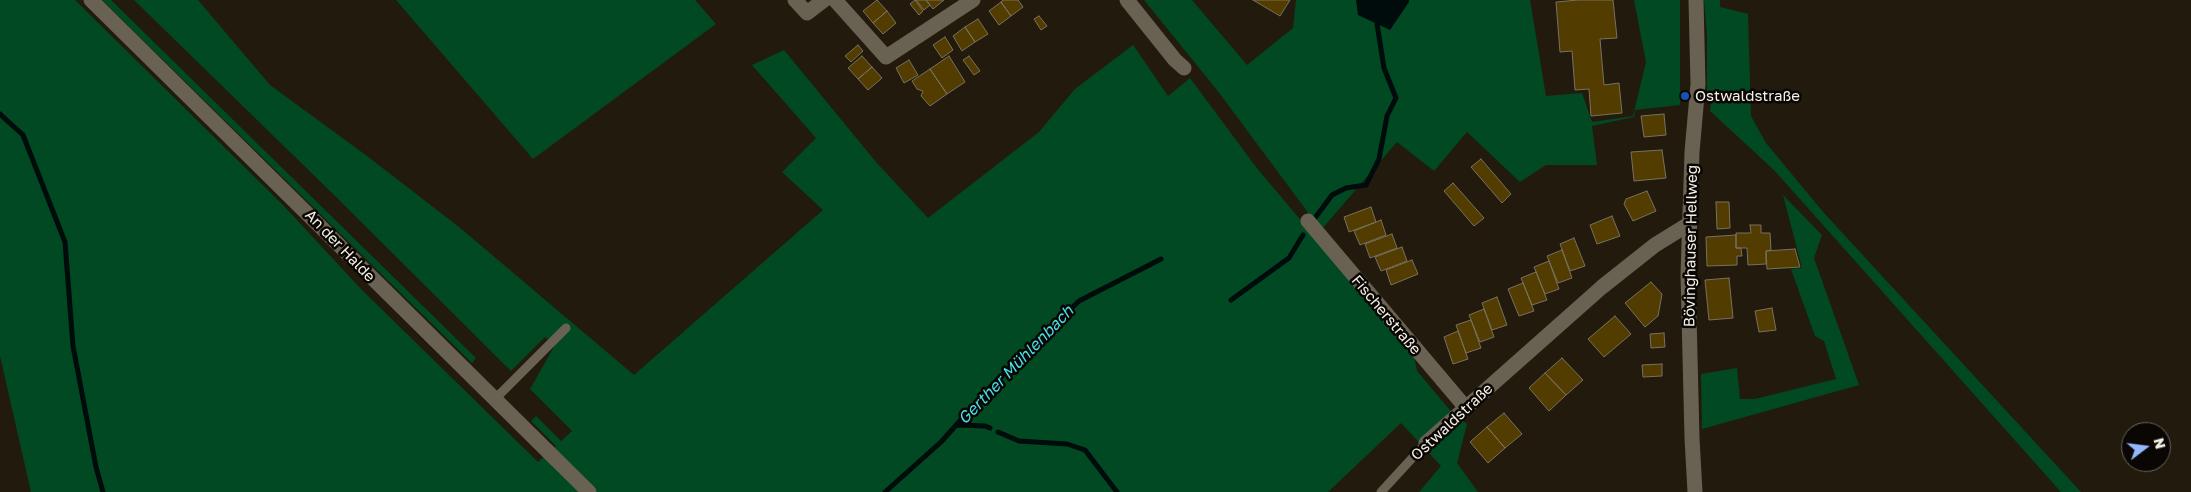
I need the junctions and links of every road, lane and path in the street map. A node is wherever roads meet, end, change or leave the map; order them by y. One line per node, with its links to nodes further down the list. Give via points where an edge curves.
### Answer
1 (91, 0): 12 (street, An der Halde)
2 (795, 0): 3 (street, via 807,13)
3 (824, 0)
4 (835, 0): 5 (street, via 886,57)
5 (973, 0)
6 (1127, 0): 8 (street, via 1174,60)
7 (1696, 0): 10 (street, Bövinghauser Hellweg, via 1698,84)
8 (1184, 68)
9 (1308, 221): 13 (street, Fischerstraße)
10 (1689, 224): 13 (street, Ostwaldstraße, via 1654,245 1602,287); 17 (street, Bövinghauser Hellweg, via 1692,438)
11 (566, 328): 12 (lane)
12 (494, 400): 15 (street, An der Halde)
13 (1466, 408): 14 (street, Ostwaldstraße)
14 (1426, 443): 16 (lane, Ostwaldstraße)
15 (589, 492)
16 (1381, 492)
17 (1696, 492)

